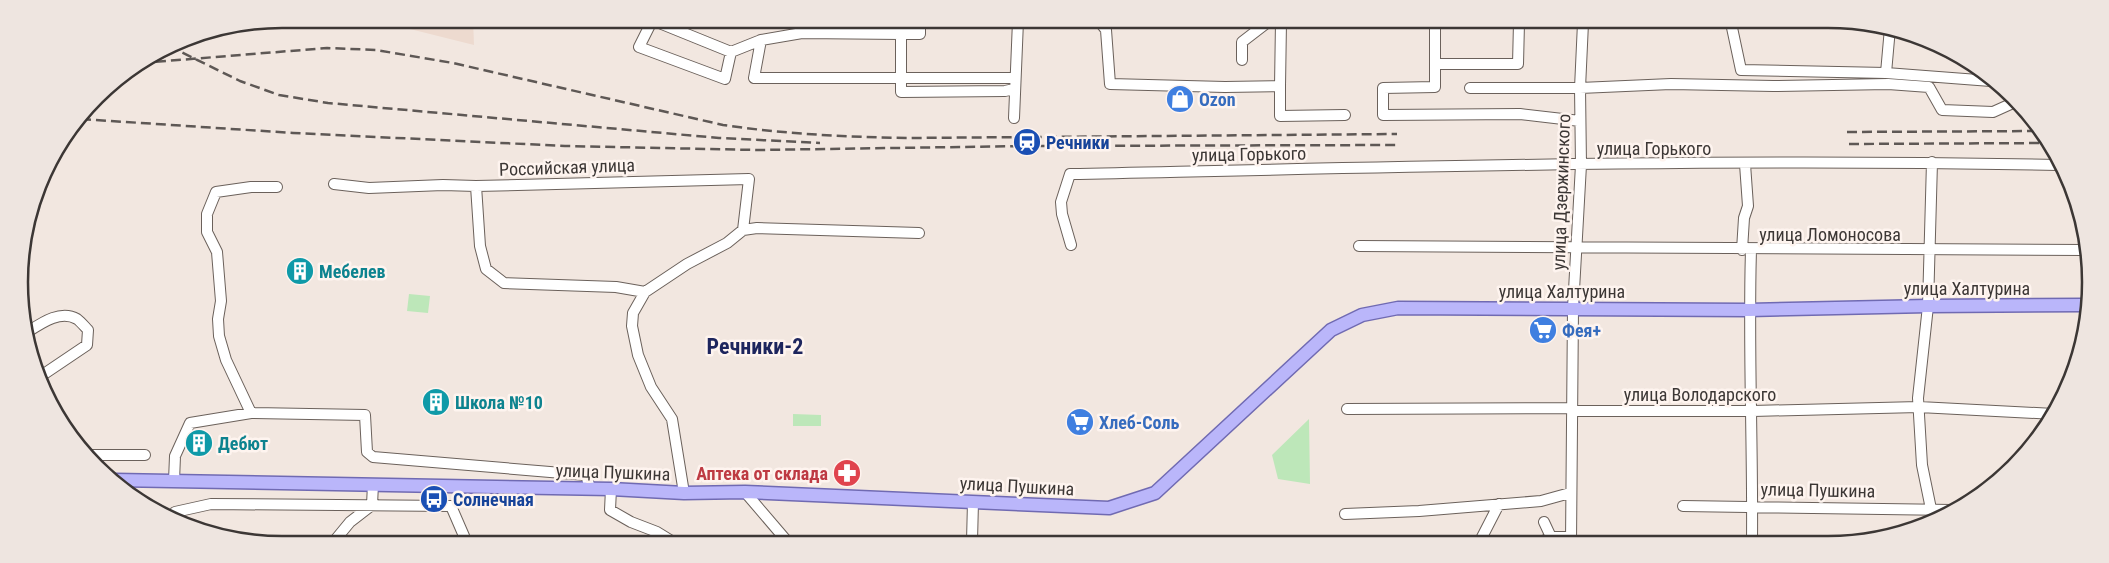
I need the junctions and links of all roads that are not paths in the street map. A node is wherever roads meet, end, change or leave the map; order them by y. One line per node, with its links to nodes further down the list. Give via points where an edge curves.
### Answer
1 (649, 28): 17 (street, via 640,47 725,79)
2 (670, 28): 17 (street)
3 (803, 28): 13 (street)
4 (920, 28): 14 (street, via 920,34)
5 (1018, 28): 22 (street)
6 (1104, 28): 24 (street, via 1110,84)
7 (1260, 28): 18 (street, via 1242,42)
8 (1281, 28): 24 (street)
9 (1434, 28): 19 (street)
10 (1519, 28): 19 (street, via 1518,64)
11 (1583, 28): 26 (street, улица Дзержинского)
12 (1732, 28): 20 (street, via 1741,70)
13 (802, 33): 14 (street); 16 (street)
14 (900, 34): 21 (street)
15 (1889, 35): 20 (street)
16 (761, 40): 17 (street); 21 (street, via 754,78)
17 (732, 52)
18 (1242, 60)
19 (1435, 64): 31 (street, via 1435,87 1383,88 1383,115 1520,114)
20 (1886, 73): 23 (street)
21 (900, 78): 22 (street); 27 (street, via 901,92)
22 (1015, 78): 27 (street)
23 (1982, 80)
24 (1280, 86): 29 (street, via 1280,116)
25 (1470, 88): 26 (street)
26 (1580, 88): 28 (street, via 1671,84 1888,84 1929,87 1942,110 1993,112); 31 (street, улица Дзержинского)
27 (1014, 89): 30 (street)
28 (2009, 104)
29 (1345, 115)
30 (1014, 118)
31 (1580, 121): 34 (street, улица Дзержинского)
32 (1932, 162): 33 (street, улица Горького); 35 (street, улица Горького); 45 (street)
33 (1745, 164): 34 (street, улица Горького); 44 (street)
34 (1581, 165): 41 (street, улица Горького, via 1070,174 1062,214); 43 (street, улица Дзержинского)
35 (2053, 165)
36 (334, 184): 37 (street, Российская улица, via 369,188 443,184)
37 (476, 186): 39 (street, Российская улица, via 749,179); 47 (street, via 480,246 486,269 504,283 616,287)
38 (277, 187): 58 (street, via 216,192 207,214 207,232 216,252 221,301 219,336 226,360)
39 (743, 230): 40 (street); 47 (street)
40 (919, 233)
41 (1071, 245)
42 (1359, 246): 43 (street, улица Ломоносова)
43 (1575, 248): 44 (street, улица Ломоносова); 50 (street, улица Дзержинского)
44 (1747, 250): 45 (street, улица Ломоносова); 51 (street)
45 (1930, 250): 46 (street, улица Ломоносова); 49 (street)
46 (2079, 250)
47 (645, 292): 68 (street, via 633,313 632,326 638,355 651,387 672,419)
48 (2080, 305): 49 (main road, улица Халтурина)
49 (1928, 306): 51 (main road, улица Халтурина); 54 (street)
50 (1573, 308): 51 (main road, улица Халтурина); 55 (street, улица Дзержинского); 75 (main road, улица Халтурина, via 1398,308 1362,314 1331,330 1155,493)
51 (1749, 310): 57 (street)
52 (32, 330): 53 (street, via 51,318 66,316 77,319 88,330 87,345)
53 (45, 373)
54 (1919, 407): 57 (street, улица Володарского); 59 (street, улица Володарского); 76 (street, via 1922,465)
55 (1571, 408): 56 (street, улица Володарского); 57 (street, улица Володарского, via 1574,411); 69 (street, улица Дзержинского)
56 (1347, 409)
57 (1753, 411): 74 (street)
58 (251, 413): 63 (street, via 190,423 175,456); 65 (street, via 365,415 366,452 373,457 586,475)
59 (2044, 413)
60 (96, 455): 61 (street)
61 (145, 455)
62 (124, 480): 63 (main road, улица Пушкина)
63 (174, 481): 64 (main road, улица Пушкина)
64 (373, 484): 65 (main road, улица Пушкина); 72 (street)
65 (590, 488): 66 (main road, улица Пушкина)
66 (611, 488): 68 (main road, улица Пушкина); 84 (street, via 610,510)
67 (745, 492): 68 (main road, улица Пушкина); 70 (main road, улица Пушкина); 85 (street)
68 (684, 493)
69 (1570, 493): 71 (street, via 1541,501); 89 (street, улица Дзержинского)
70 (972, 502): 75 (main road, улица Пушкина); 86 (street)
71 (1499, 504): 80 (street); 87 (street)
72 (372, 505): 78 (street, via 212,504); 82 (street); 83 (street, via 451,506)
73 (1683, 506): 74 (street, улица Пушкина)
74 (1752, 506): 76 (street, улица Пушкина); 90 (street)
75 (1109, 508)
76 (1931, 509): 77 (street, улица Пушкина); 79 (street)
77 (1939, 509)
78 (178, 513)
79 (1931, 513)
80 (1345, 514)
81 (1544, 522): 88 (street)
82 (338, 536)
83 (464, 536)
84 (664, 536)
85 (783, 536)
86 (972, 536)
87 (1483, 536)
88 (1546, 536)
89 (1571, 536)
90 (1752, 536)

